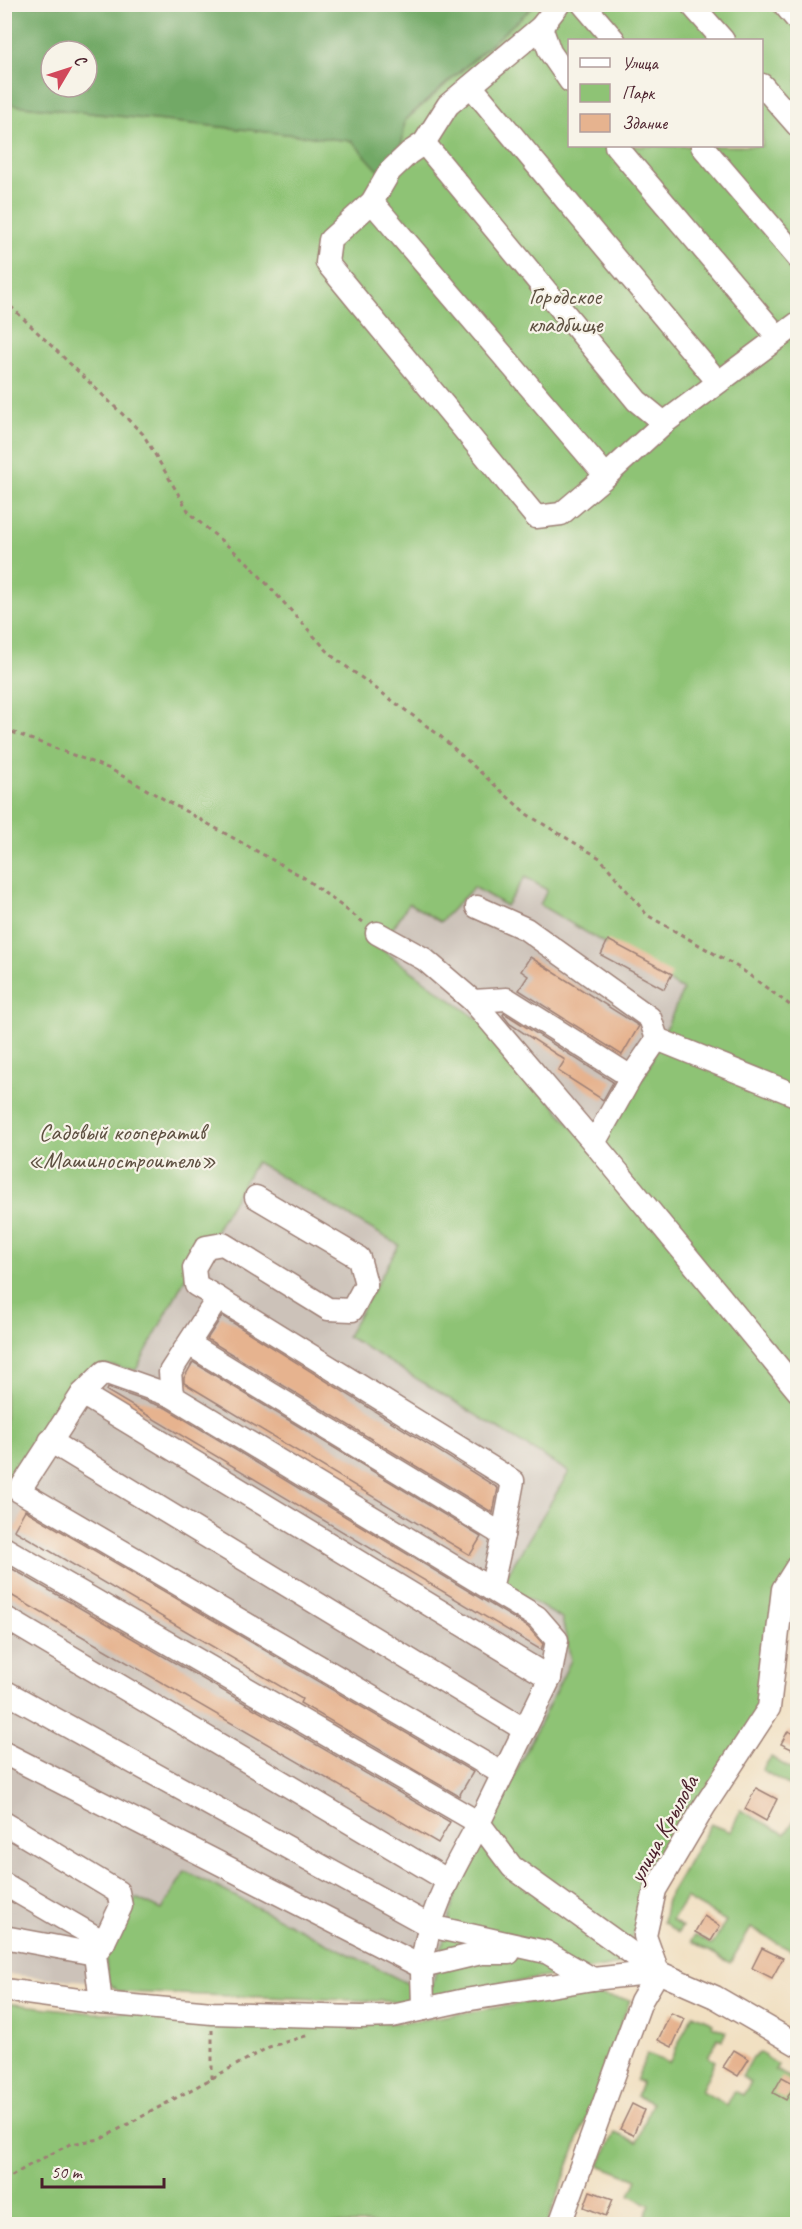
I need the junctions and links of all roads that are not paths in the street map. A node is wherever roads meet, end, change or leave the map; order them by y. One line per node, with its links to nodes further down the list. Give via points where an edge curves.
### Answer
1 (559, 4): 6 (street)
2 (583, 4): 7 (street)
3 (691, 4): 8 (street)
4 (784, 4): 5 (street)
5 (798, 21)
6 (541, 27): 9 (street, via 550,52); 10 (street)
7 (613, 39)
8 (722, 39)
9 (568, 78)
10 (471, 86): 13 (street, via 448,105); 20 (street)
11 (763, 86): 12 (street)
12 (798, 126)
13 (424, 143): 16 (street, via 390,171); 21 (street, via 637,401)
14 (617, 147): 19 (street)
15 (703, 147): 17 (street)
16 (372, 202): 22 (street); 22 (street, via 330,240 327,263 536,517 561,514)
17 (798, 258)
18 (798, 323): 19 (street)
19 (778, 337): 20 (street)
20 (718, 382): 21 (street)
21 (664, 423): 22 (street)
22 (606, 476)
23 (477, 907): 26 (street, via 526,929 650,1018)
24 (377, 933): 25 (street, via 424,959)
25 (473, 1001): 27 (street, via 507,999); 29 (street)
26 (657, 1039): 27 (street); 28 (street)
27 (631, 1077): 29 (street)
28 (798, 1096)
29 (594, 1143): 33 (street)
30 (256, 1197): 31 (street, via 359,1258 366,1284 352,1310 328,1309 223,1244 206,1247 194,1268 196,1285)
31 (218, 1298): 32 (street); 37 (street, via 513,1481)
32 (189, 1344): 35 (street, via 171,1372); 37 (street)
33 (798, 1391)
34 (82, 1394): 35 (street, via 104,1372); 36 (street); 42 (street)
35 (172, 1396): 40 (street)
36 (50, 1441): 44 (street); 46 (street, via 20,1491)
37 (503, 1535): 40 (street)
38 (4, 1548): 48 (street)
39 (798, 1566): 56 (street, улица Крылова, via 783,1589 769,1708 655,1890 645,1936)
40 (491, 1589): 42 (street, via 537,1617 557,1640)
41 (4, 1617): 49 (street)
42 (550, 1678): 44 (street)
43 (4, 1691): 51 (street)
44 (525, 1730): 46 (street)
45 (4, 1753): 55 (street)
46 (503, 1774): 48 (street)
47 (4, 1823): 53 (street, via 118,1892 121,1906)
48 (479, 1823): 49 (street); 56 (street, via 512,1867)
49 (447, 1880): 51 (street)
50 (4, 1884): 53 (street)
51 (430, 1926): 54 (street); 55 (street)
52 (4, 1937): 53 (street)
53 (100, 1948): 59 (street)
54 (546, 1952): 55 (street, via 481,1953); 57 (street)
55 (422, 1967): 60 (street)
56 (658, 1972): 57 (street); 61 (street, via 715,1997); 62 (street, via 641,2001)
57 (593, 1979): 60 (street)
58 (4, 1990): 59 (street)
59 (101, 2003): 60 (street, via 212,2013 360,2018)
60 (423, 2009)
61 (798, 2045)
62 (560, 2224)

